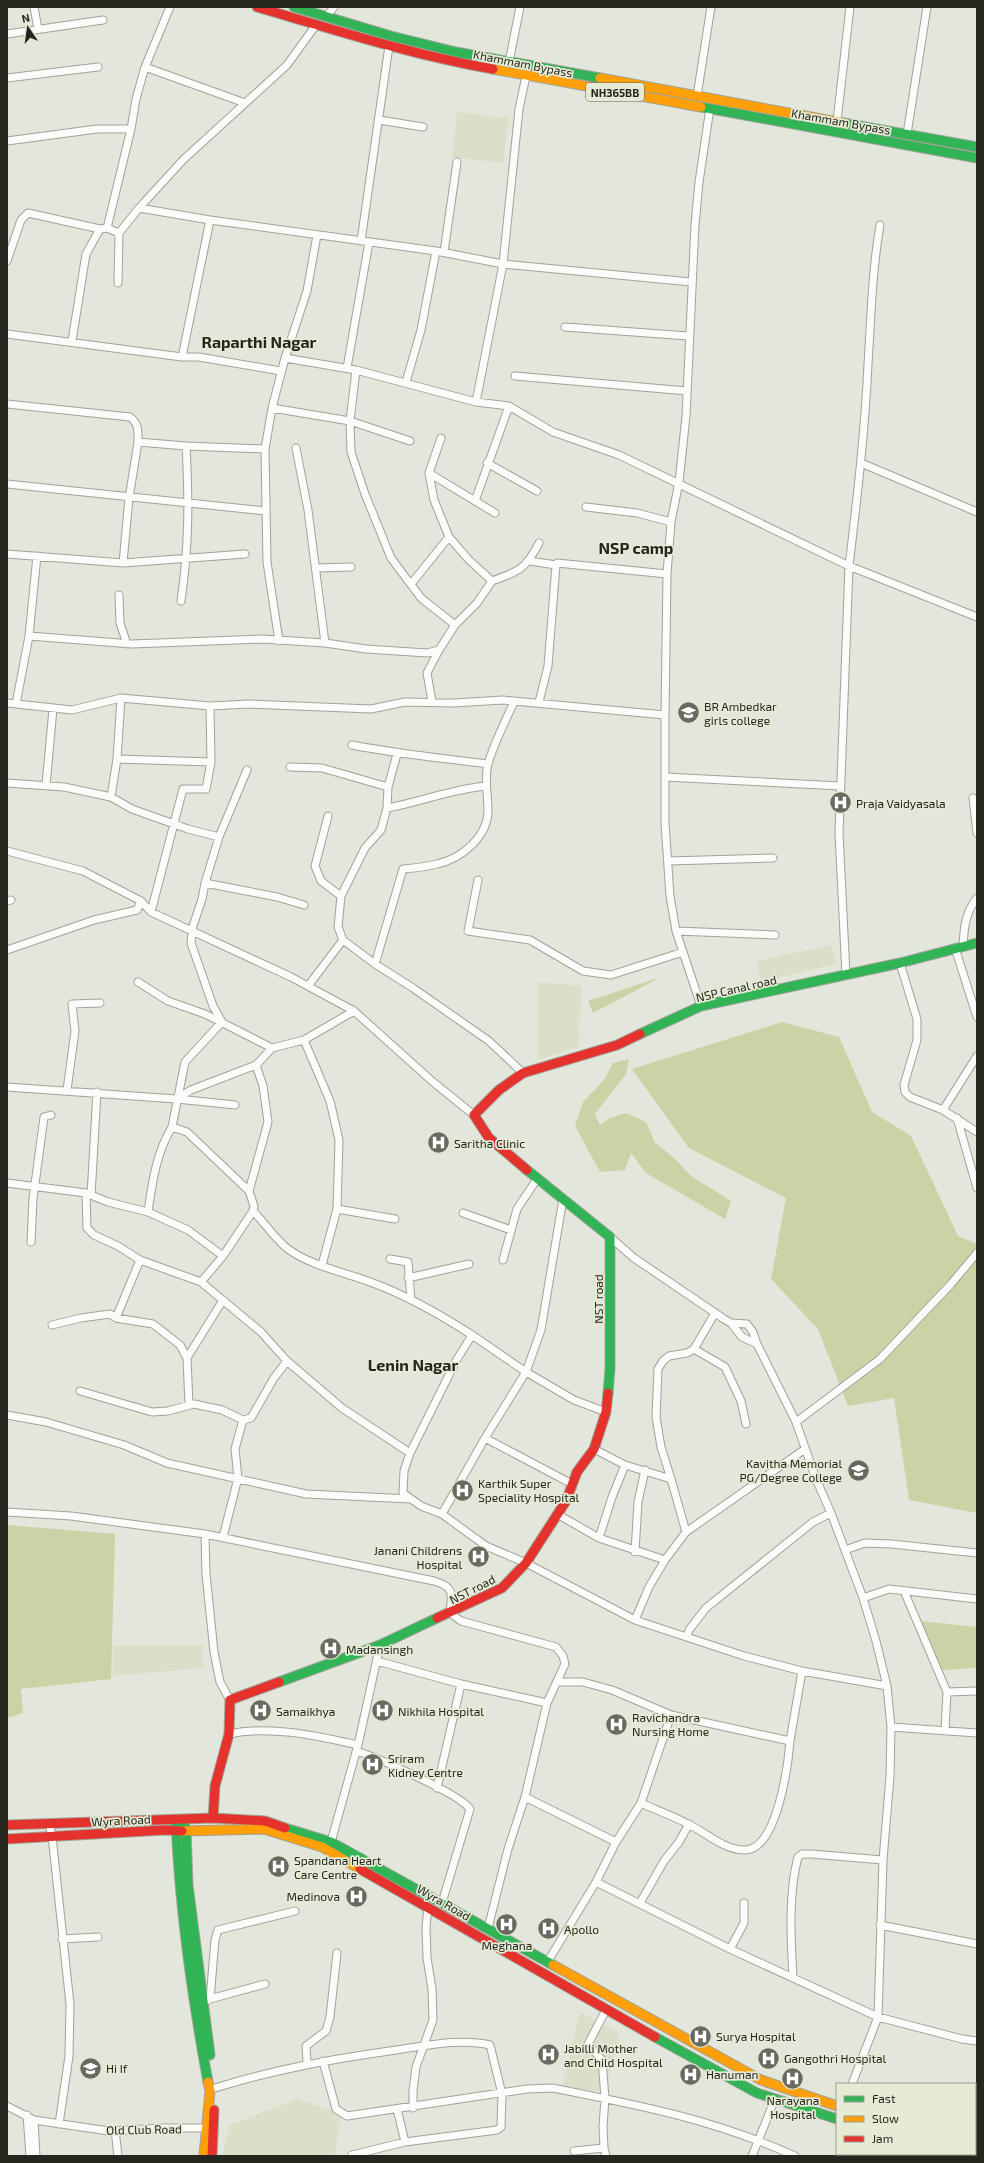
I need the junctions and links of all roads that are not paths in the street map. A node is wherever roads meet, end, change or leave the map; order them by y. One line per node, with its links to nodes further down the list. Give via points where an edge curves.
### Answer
1 (34, 7): 13 (street)
2 (170, 7): 17 (street)
3 (257, 7): 12 (main road, Khammam Bypass / NH365BB)
4 (334, 7): 10 (street)
5 (520, 7): 16 (street)
6 (711, 7): 21 (street)
7 (850, 7): 26 (street)
8 (926, 7): 29 (street)
9 (299, 8): 10 (main road, Khammam Bypass / NH365BB)
10 (326, 17): 16 (main road, Khammam Bypass / NH365BB, via 442,49)
11 (102, 20): 13 (street)
12 (316, 25): 15 (main road, Khammam Bypass / NH365BB); 23 (street, via 287,65)
13 (38, 29): 14 (street)
14 (7, 34)
15 (389, 46): 19 (main road, Khammam Bypass / NH365BB); 25 (street)
16 (508, 62): 21 (main road, Khammam Bypass / NH365BB)
17 (145, 67): 23 (street); 28 (street)
18 (98, 68): 20 (street)
19 (526, 76): 24 (main road, Khammam Bypass / NH365BB); 47 (street, via 519,109)
20 (7, 78)
21 (697, 96): 22 (main road, Khammam Bypass / NH365BB)
22 (710, 98): 24 (street); 26 (main road, Khammam Bypass / NH365BB)
23 (245, 103): 36 (street, via 183,160)
24 (710, 110): 31 (main road, Khammam Bypass / NH365BB); 48 (street, via 699,182)
25 (378, 120): 27 (street); 42 (street)
26 (836, 121): 29 (main road, Khammam Bypass / NH365BB)
27 (423, 127)
28 (131, 129): 30 (street, via 96,129); 39 (street)
29 (904, 134): 31 (main road); 33 (main road, Khammam Bypass / NH365BB)
30 (7, 141)
31 (898, 144): 34 (main road, Khammam Bypass / NH365BB)
32 (977, 144): 33 (street)
33 (977, 147)
34 (977, 158)
35 (457, 162): 45 (street)
36 (139, 208): 37 (street); 40 (street)
37 (210, 220): 41 (street); 54 (street)
38 (880, 225): 74 (street, via 871,296)
39 (104, 228): 40 (street); 46 (street, via 28,213 21,220); 53 (street, via 86,254)
40 (119, 233): 49 (street)
41 (317, 235): 42 (street); 55 (street, via 307,291)
42 (360, 241): 43 (street)
43 (369, 242): 44 (street); 56 (street)
44 (436, 251): 45 (street); 60 (street, via 421,330)
45 (444, 252): 47 (street)
46 (7, 261)
47 (503, 264): 48 (street); 62 (street)
48 (691, 282): 52 (street)
49 (118, 283)
50 (566, 327): 52 (street)
51 (7, 334): 53 (street)
52 (688, 336): 61 (street)
53 (72, 341): 54 (street)
54 (182, 357): 58 (street, via 199,357)
55 (285, 358): 56 (street); 58 (street)
56 (347, 368): 57 (street)
57 (356, 370): 60 (street); 66 (street)
58 (281, 371): 65 (street)
59 (515, 376): 61 (street)
60 (406, 382): 62 (street)
61 (686, 391): 76 (street)
62 (476, 402): 64 (street)
63 (7, 404): 68 (street, via 130,417 138,427)
64 (509, 406): 73 (street); 76 (street, via 553,432 619,455)
65 (272, 408): 66 (street); 72 (street)
66 (350, 421): 69 (street); 101 (street, via 351,452 365,494 391,558)
67 (441, 438): 75 (street)
68 (138, 442): 70 (street); 79 (street)
69 (410, 442)
70 (186, 446): 72 (street); 81 (street)
71 (296, 448): 98 (street)
72 (265, 449): 83 (street)
73 (488, 463): 78 (street); 80 (street)
74 (861, 463): 84 (street); 96 (street)
75 (429, 473): 80 (street); 87 (street, via 434,500)
76 (679, 482): 86 (street); 96 (street)
77 (7, 484): 79 (street)
78 (537, 491)
79 (129, 498): 81 (street); 94 (street)
80 (475, 501): 85 (street)
81 (189, 504): 83 (street); 92 (street)
82 (586, 507): 86 (street, via 637,513)
83 (266, 511): 107 (street, via 267,562)
84 (977, 512)
85 (495, 513)
86 (671, 522): 99 (street)
87 (449, 537): 100 (street, via 469,560); 101 (street)
88 (539, 543): 93 (street)
89 (7, 554): 91 (street)
90 (245, 554): 92 (street)
91 (37, 556): 94 (street); 106 (street)
92 (187, 558): 94 (street); 103 (street)
93 (530, 561): 95 (street); 100 (street, via 514,573)
94 (123, 563)
95 (556, 565): 99 (street, via 557,563); 114 (street, via 548,666)
96 (849, 566): 104 (street); 132 (street)
97 (351, 567): 98 (street)
98 (316, 568): 108 (street)
99 (667, 574): 119 (street)
100 (492, 580): 105 (street, via 477,603)
101 (411, 584): 105 (street, via 421,598)
102 (120, 595): 109 (street, via 120,623)
103 (181, 602)
104 (977, 617)
105 (455, 625): 110 (street)
106 (29, 636): 109 (street); 116 (street)
107 (279, 641): 108 (street); 109 (street, via 262,639)
108 (325, 643): 110 (street, via 427,653)
109 (127, 644)
110 (439, 650): 112 (street, via 427,673)
111 (121, 698): 117 (street); 118 (street, via 72,710); 122 (street)
112 (432, 702): 113 (street); 117 (street, via 405,702 371,709 249,704)
113 (514, 702): 114 (street); 124 (street)
114 (539, 702): 119 (street)
115 (7, 703): 116 (street)
116 (16, 704): 118 (street)
117 (210, 706): 123 (street)
118 (53, 709): 129 (street)
119 (665, 715): 127 (street)
120 (352, 745): 121 (street)
121 (397, 754): 124 (street); 130 (street)
122 (117, 759): 123 (street); 133 (street)
123 (211, 762): 137 (street, via 206,789 184,789)
124 (488, 764): 131 (street)
125 (290, 767): 130 (street, via 322,768)
126 (247, 770): 139 (street)
127 (665, 777): 132 (street); 142 (street, via 664,823)
128 (7, 783): 129 (street)
129 (46, 785): 133 (street)
130 (388, 786): 135 (street)
131 (486, 786): 135 (street, via 463,788 411,804); 159 (street, via 488,811 481,836 447,861 403,869)
132 (840, 786): 160 (street, via 839,832)
133 (111, 797): 137 (street, via 132,808)
134 (973, 798): 138 (street)
135 (387, 808): 145 (street, via 381,830 366,848)
136 (328, 816): 145 (street, via 316,866 321,881)
137 (174, 823): 139 (street); 149 (street)
138 (977, 833)
139 (219, 837): 144 (street)
140 (7, 851): 147 (street, via 83,871)
141 (773, 858): 142 (street)
142 (668, 861): 151 (street)
143 (478, 880): 157 (street, via 468,931 530,940 583,971 611,975)
144 (204, 883): 148 (street); 150 (street, via 202,899)
145 (341, 896): 153 (street, via 338,927)
146 (977, 898): 155 (street, via 969,908)
147 (141, 901): 149 (street); 156 (street, via 137,910 94,920)
148 (304, 904)
149 (151, 912): 150 (street)
150 (192, 930): 162 (street); 167 (street, via 191,943 213,1006)
151 (676, 931): 152 (street); 157 (street)
152 (775, 935)
153 (343, 940): 159 (street); 162 (street)
154 (977, 943): 155 (main road, NSP Canal road)
155 (959, 947): 158 (main road, NSP Canal road); 166 (street)
156 (7, 950)
157 (683, 952): 164 (street)
158 (900, 963): 160 (main road, NSP Canal road); 178 (street, via 917,1019 917,1040 904,1085 905,1092 910,1097)
159 (375, 964): 172 (street, via 489,1041)
160 (846, 975): 164 (main road, NSP Canal road)
161 (138, 982): 167 (street, via 168,1001)
162 (308, 986): 165 (street)
163 (100, 1003): 174 (street, via 72,1004 75,1031)
164 (701, 1006): 172 (main road, NSP Canal road, via 617,1045)
165 (354, 1011): 168 (street); 180 (street)
166 (977, 1017)
167 (222, 1022): 169 (street); 176 (street, via 185,1062)
168 (304, 1040): 169 (street); 191 (street, via 330,1100 339,1140)
169 (272, 1048): 171 (street)
170 (977, 1056): 178 (street)
171 (256, 1064): 176 (street); 188 (street, via 263,1086 268,1122)
172 (523, 1073): 180 (main road, NSP Canal road, via 499,1090)
173 (7, 1087): 174 (street)
174 (67, 1090): 175 (street)
175 (97, 1092): 176 (street); 189 (street)
176 (176, 1099): 177 (street); 182 (street)
177 (234, 1105)
178 (943, 1110): 181 (street)
179 (51, 1115): 186 (street, via 44,1117)
180 (474, 1115): 184 (main road, via 489,1138)
181 (957, 1118): 183 (street); 187 (street)
182 (172, 1127): 188 (street, via 187,1132); 193 (street, via 165,1138 154,1174)
183 (977, 1132)
184 (537, 1179): 190 (main road); 196 (street, via 517,1209)
185 (7, 1183): 186 (street)
186 (34, 1186): 189 (street); 198 (street)
187 (977, 1188)
188 (249, 1190): 192 (street)
189 (89, 1194): 193 (street, via 108,1202); 202 (street, via 87,1228 94,1235)
190 (563, 1199): 197 (main road); 219 (street, via 541,1330)
191 (337, 1209): 195 (street); 205 (street)
192 (253, 1211): 200 (street); 205 (street, via 287,1248)
193 (148, 1212): 200 (street, via 188,1230)
194 (463, 1213): 196 (street)
195 (395, 1219)
196 (511, 1230): 203 (street)
197 (610, 1237): 210 (street, via 634,1258); 222 (main road, NST road, via 610,1369)
198 (31, 1242)
199 (977, 1253): 225 (street, via 952,1284 880,1359)
200 (223, 1256): 207 (street)
201 (390, 1259): 206 (street, via 408,1262)
202 (140, 1260): 207 (street); 211 (street)
203 (503, 1260)
204 (469, 1264): 206 (street)
205 (322, 1265): 209 (street, via 372,1282)
206 (408, 1278): 209 (street)
207 (201, 1282): 208 (street)
208 (223, 1300): 217 (street); 218 (street, via 261,1332)
209 (411, 1300): 214 (street)
210 (716, 1313): 212 (street); 216 (street)
211 (116, 1318): 213 (street, via 110,1314 98,1315); 217 (street, via 153,1324 180,1345)
212 (731, 1323): 215 (street, via 742,1337); 215 (street, via 746,1324 753,1332)
213 (52, 1325)
214 (472, 1335): 219 (street); 230 (street, via 456,1361)
215 (757, 1344): 225 (street)
216 (694, 1349): 226 (street, via 724,1367 741,1402); 234 (street, via 669,1356 658,1369 656,1417 661,1447)
217 (187, 1358): 221 (street)
218 (287, 1361): 224 (street, via 251,1418); 230 (street, via 342,1408)
219 (526, 1372): 222 (street, via 574,1400); 227 (street)
220 (80, 1391): 221 (street, via 152,1412)
221 (189, 1406): 224 (street, via 194,1404 222,1410)
222 (606, 1412): 228 (main road, NST road)
223 (7, 1415): 233 (street, via 46,1422 124,1444 167,1462)
224 (243, 1420): 233 (street, via 235,1448)
225 (796, 1422): 229 (street)
226 (746, 1424)
227 (485, 1438): 235 (street); 239 (street)
228 (594, 1449): 231 (street); 235 (main road, NST road, via 577,1472)
229 (805, 1449): 238 (street); 241 (street)
230 (410, 1453): 236 (street, via 404,1471 403,1493)
231 (625, 1465): 232 (street); 244 (street)
232 (645, 1470): 234 (street); 246 (street, via 638,1502)
233 (238, 1478): 236 (street, via 306,1494); 243 (street)
234 (671, 1479): 241 (street)
235 (572, 1484): 240 (main road, NST road, via 566,1501)
236 (411, 1499): 239 (street)
237 (7, 1512): 242 (street, via 71,1516)
238 (832, 1513): 245 (street); 255 (street, via 813,1522 706,1608)
239 (442, 1514): 249 (street, via 486,1546)
240 (557, 1514): 244 (street); 249 (main road, NST road)
241 (686, 1532): 248 (street)
242 (205, 1534): 243 (street); 264 (street, via 206,1574 214,1652 220,1682)
243 (223, 1537): 253 (street, via 443,1583 452,1594)
244 (599, 1538): 246 (street)
245 (845, 1550): 247 (street, via 865,1543); 251 (street)
246 (635, 1552): 248 (street)
247 (977, 1552)
248 (665, 1560): 254 (street, via 649,1587)
249 (526, 1563): 253 (main road, NST road, via 502,1588); 254 (street)
250 (904, 1591): 251 (street, via 889,1589); 252 (street); 263 (street)
251 (863, 1598): 261 (street)
252 (977, 1599)
253 (450, 1613): 256 (main road, NST road); 259 (street, via 461,1621 476,1626 556,1647 565,1664)
254 (635, 1620): 255 (street)
255 (687, 1636): 258 (street, via 744,1656)
256 (380, 1645): 257 (street); 264 (main road, NST road)
257 (377, 1661): 260 (street); 272 (street)
258 (802, 1671): 261 (street); 271 (street)
259 (558, 1682): 265 (street); 266 (street, via 582,1682 612,1690)
260 (461, 1684): 265 (street); 273 (street)
261 (887, 1686): 267 (street)
262 (977, 1691): 263 (street)
263 (946, 1692): 268 (street)
264 (230, 1700): 270 (main road)
265 (547, 1703): 274 (street)
266 (670, 1716): 271 (street); 275 (street)
267 (891, 1727): 268 (street); 287 (street, via 890,1777)
268 (945, 1731): 269 (street)
269 (977, 1733)
270 (229, 1734): 272 (street, via 246,1730 304,1734); 276 (main road, via 216,1786)
271 (790, 1741): 280 (street, via 786,1778 771,1827 761,1842 752,1849 740,1850)
272 (357, 1748): 273 (street); 285 (street)
273 (437, 1788): 290 (street, via 467,1804 470,1809)
274 (525, 1797): 286 (street); 296 (street, via 508,1849)
275 (640, 1803): 280 (street); 286 (street)
276 (212, 1818): 277 (main road, Wyra Road); 285 (main road, Wyra Road, via 265,1821)
277 (180, 1819): 278 (main road, Wyra Road); 281 (main road); 282 (main road)
278 (49, 1823): 279 (main road, Wyra Road); 283 (street)
279 (7, 1824)
280 (689, 1824): 291 (street)
281 (176, 1830): 282 (main road, Wyra Road); 283 (main road, Wyra Road); 325 (main road, via 179,1882 194,2007 210,2091)
282 (186, 1831): 288 (main road, Wyra Road, via 264,1829 328,1850); 305 (main road, via 188,1883)
283 (52, 1836): 284 (main road, Wyra Road); 298 (street)
284 (7, 1839)
285 (331, 1842): 288 (main road, Wyra Road)
286 (616, 1842): 289 (street)
287 (883, 1860): 295 (street); 303 (street, via 811,1854 802,1854 798,1857 792,1916)
288 (395, 1882): 290 (main road, Wyra Road); 293 (main road, Wyra Road)
289 (596, 1882): 291 (street); 302 (street)
290 (442, 1903): 296 (main road, Wyra Road)
291 (640, 1903): 300 (street)
292 (744, 1903): 300 (street, via 744,1923)
293 (428, 1907): 306 (main road, Wyra Road); 309 (street, via 427,1958 432,1989 432,2020)
294 (295, 1911): 305 (street, via 218,1930)
295 (880, 1925): 299 (street); 307 (street)
296 (488, 1928): 302 (main road, Wyra Road)
297 (98, 1937): 298 (street)
298 (62, 1939): 324 (street, via 70,2004 69,2056)
299 (977, 1944)
300 (730, 1949): 303 (street)
301 (337, 1953): 311 (street, via 330,2018 326,2032 306,2046)
302 (548, 1961): 318 (main road, Wyra Road, via 761,2080)
303 (793, 1978): 307 (street)
304 (265, 1984): 305 (street)
305 (206, 2001): 313 (main road)
306 (606, 2010): 315 (street, via 588,2044 602,2060); 316 (main road, Wyra Road, via 757,2093)
307 (878, 2017): 308 (street); 312 (street)
308 (977, 2041)
309 (425, 2046): 310 (street); 314 (street, via 476,2042 490,2045); 319 (street, via 416,2067)
310 (323, 2061): 311 (street); 320 (street, via 336,2109 343,2115)
311 (307, 2064): 313 (street)
312 (852, 2083)
313 (215, 2088): 337 (main road)
314 (502, 2094): 315 (street, via 527,2089 553,2088); 319 (street); 328 (street, via 501,2127 496,2130)
315 (605, 2098): 327 (street, via 688,2117); 329 (street)
316 (775, 2100): 322 (main road, Wyra Road); 327 (street)
317 (7, 2106): 321 (street)
318 (836, 2106)
319 (413, 2108): 320 (street)
320 (397, 2109): 328 (street)
321 (27, 2115): 323 (street); 333 (street)
322 (836, 2119)
323 (34, 2120): 324 (street, Old Club Road); 334 (street)
324 (59, 2124): 326 (street, Old Club Road)
325 (205, 2128): 326 (street, Old Club Road); 336 (main road)
326 (114, 2130): 335 (street)
327 (759, 2140): 339 (street); 340 (street)
328 (404, 2142): 331 (street)
329 (604, 2148): 330 (street); 338 (street)
330 (574, 2151)
331 (352, 2155)
332 (963, 2155): 341 (main road)
333 (30, 2156)
334 (36, 2156)
335 (118, 2156)
336 (204, 2156)
337 (212, 2156)
338 (606, 2156)
339 (752, 2156)
340 (796, 2156)
341 (974, 2156)

